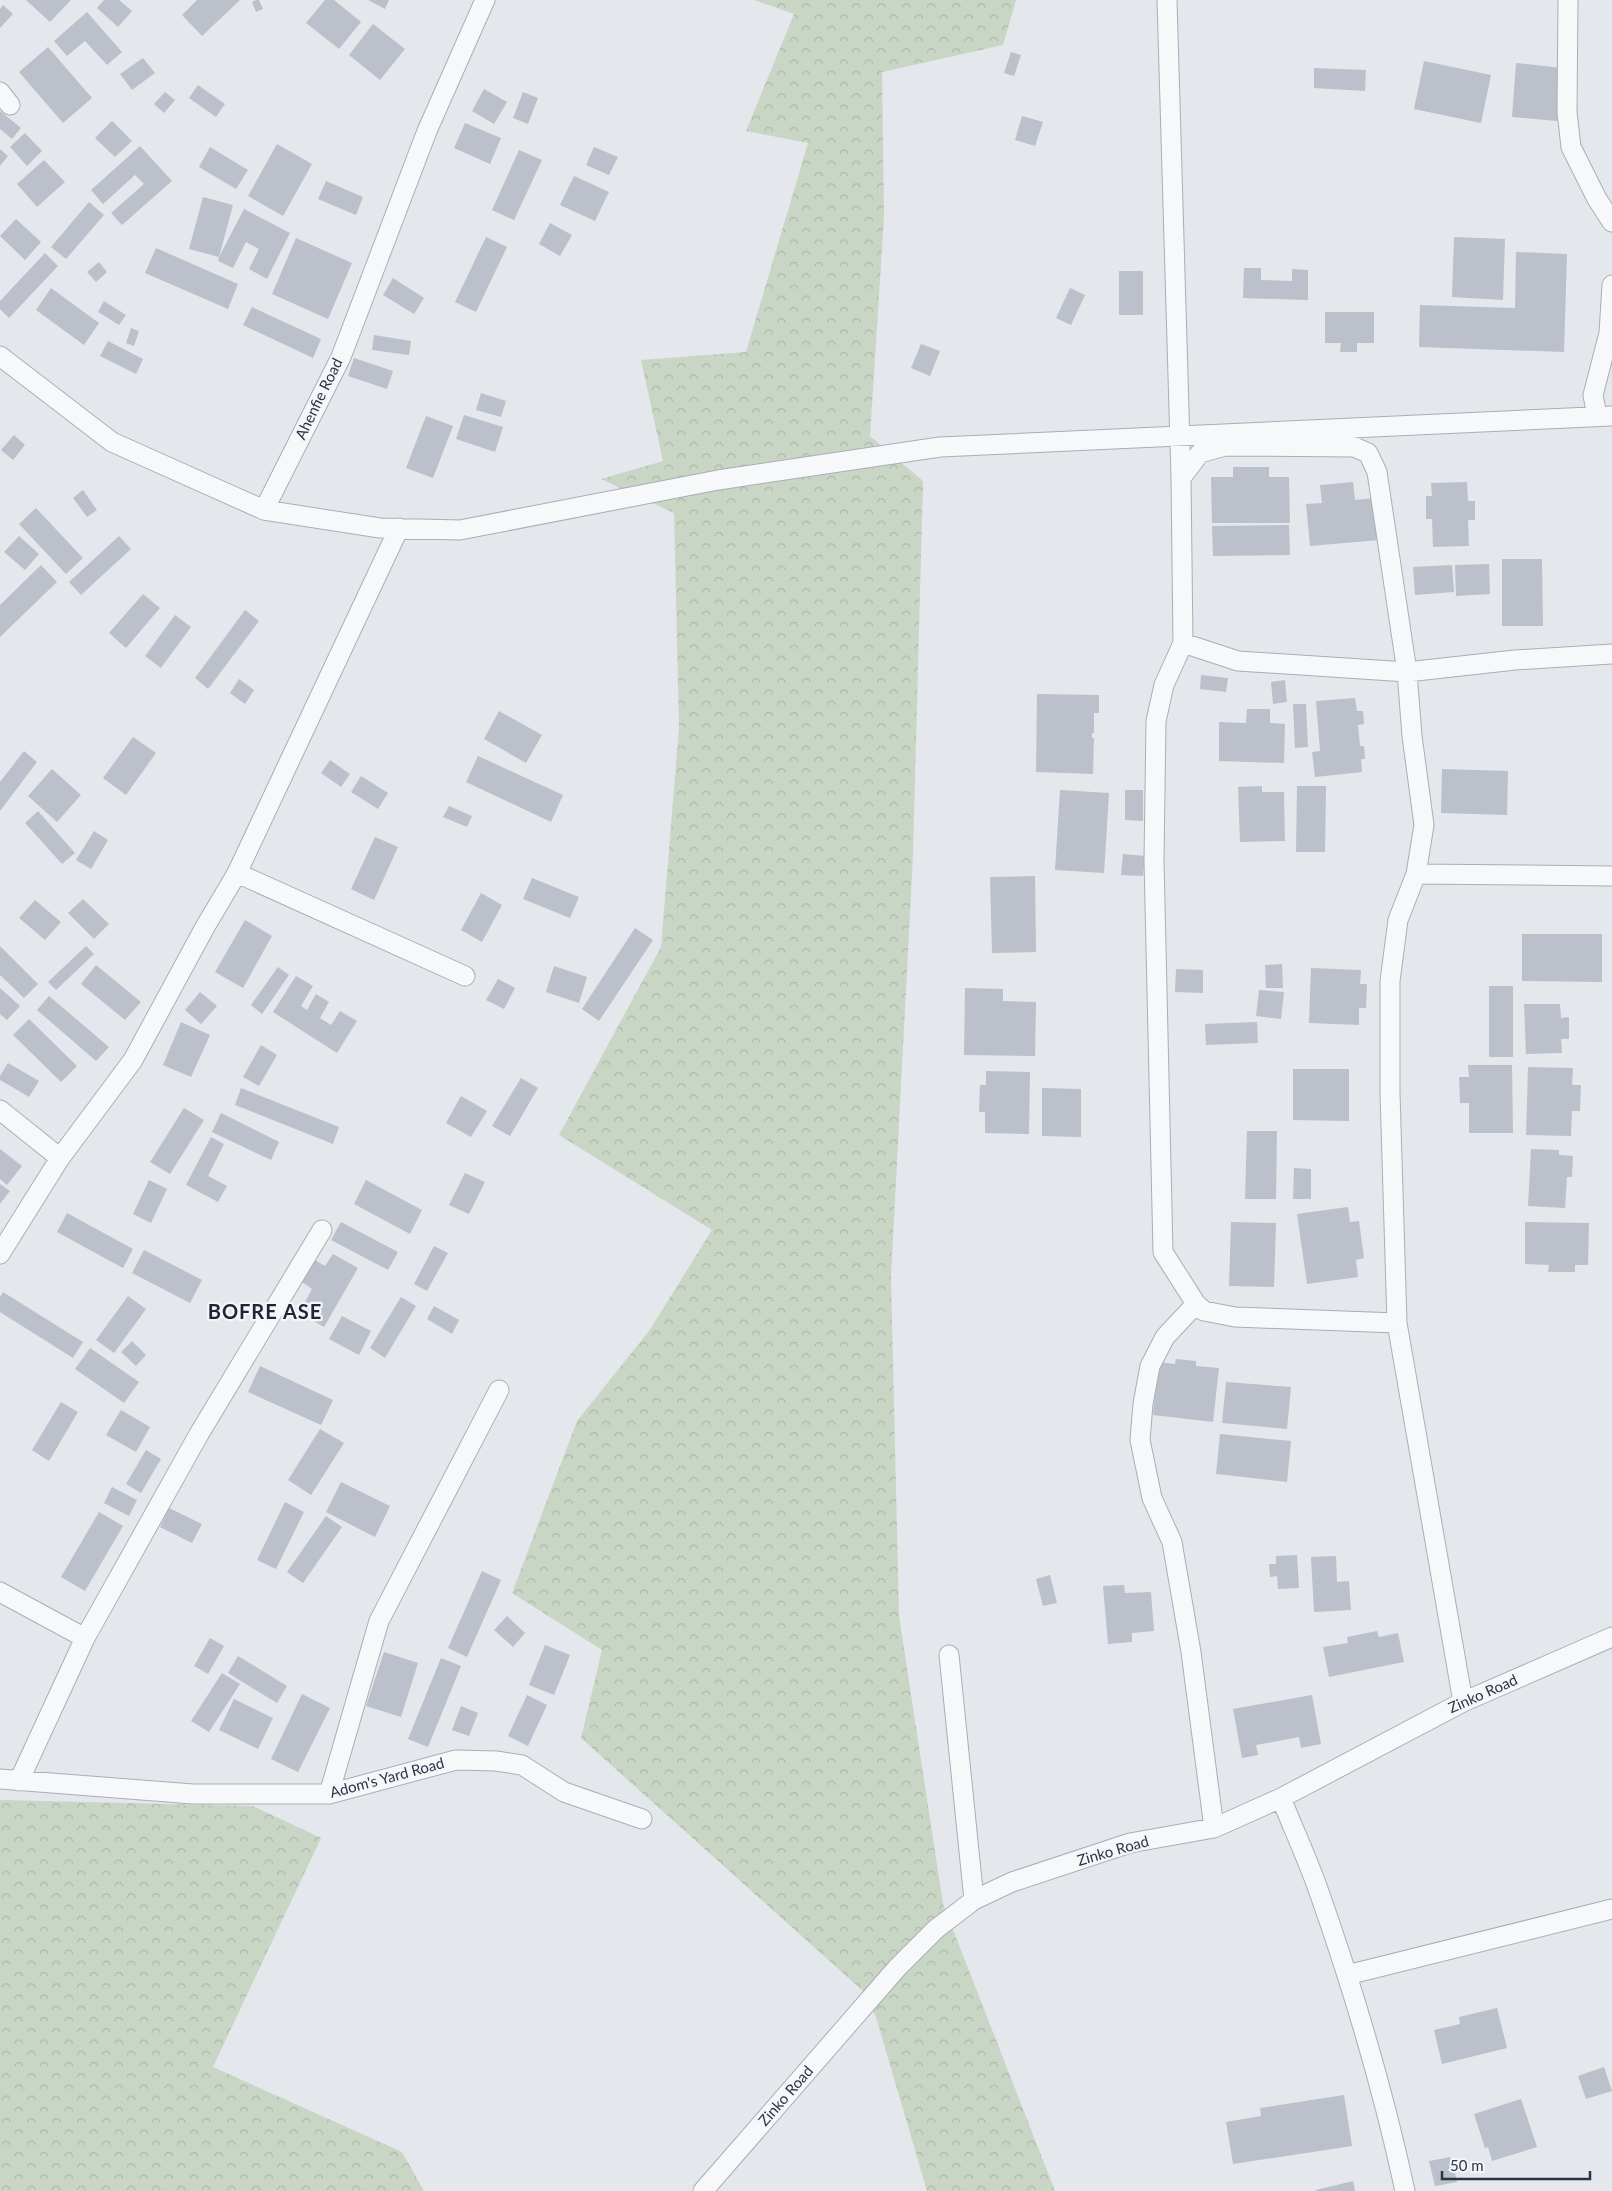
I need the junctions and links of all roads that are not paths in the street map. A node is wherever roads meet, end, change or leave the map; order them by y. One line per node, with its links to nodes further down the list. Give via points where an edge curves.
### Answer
1 (484, 0): 10 (street, Ahenfie Road, via 427,132 341,356)
2 (1167, 0): 8 (street)
3 (1568, 0): 4 (street, via 1567,112 1571,147)
4 (1612, 222)
5 (1612, 285): 7 (street, via 1609,333 1593,395)
6 (0, 356): 10 (street, via 112,442)
7 (1604, 416): 8 (street)
8 (1180, 436): 9 (street); 11 (street, via 940,447 718,480 460,530)
9 (1180, 478): 12 (street); 14 (street, via 1200,453 1225,446 1354,447 1368,452 1377,472)
10 (264, 510): 11 (street, via 380,528)
11 (399, 528): 15 (street)
12 (1183, 643): 14 (street, via 1238,661); 23 (street, via 1164,685 1156,720 1154,860 1163,1252)
13 (1612, 654): 14 (street, via 1514,660)
14 (1407, 672): 16 (street, via 1424,825)
15 (237, 873): 18 (street); 20 (street, via 204,927 133,1060)
16 (1416, 874): 17 (street); 24 (street, via 1398,920 1390,981)
17 (1612, 876)
18 (465, 976)
19 (0, 1110): 20 (street)
20 (60, 1158): 22 (street)
21 (322, 1230): 28 (street, via 199,1434)
22 (0, 1254)
23 (1196, 1304): 24 (street, via 1204,1311 1235,1318); 36 (street, via 1165,1337 1150,1366 1140,1440 1152,1498 1172,1542 1192,1652)
24 (1397, 1323): 30 (street)
25 (499, 1390): 33 (street, via 379,1622)
26 (0, 1592): 28 (street)
27 (1612, 1637): 30 (street, Zinko Road)
28 (85, 1638): 32 (street)
29 (949, 1656): 37 (street)
30 (1463, 1702): 34 (street, Zinko Road)
31 (0, 1779): 32 (street, Adom's Yard Road)
32 (19, 1781): 33 (street, Adom's Yard Road, via 193,1794)
33 (329, 1794): 35 (street, Adom's Yard Road, via 456,1760 496,1761 522,1765 564,1792)
34 (1281, 1798): 36 (street, Zinko Road); 39 (street)
35 (642, 1819)
36 (1214, 1828): 37 (street, Zinko Road, via 1130,1843 1012,1882)
37 (974, 1900): 40 (street, Zinko Road, via 936,1929 897,1968)
38 (1612, 1909): 39 (street)
39 (1347, 1975): 41 (street, via 1376,2072)
40 (703, 2191)
41 (1405, 2191)

